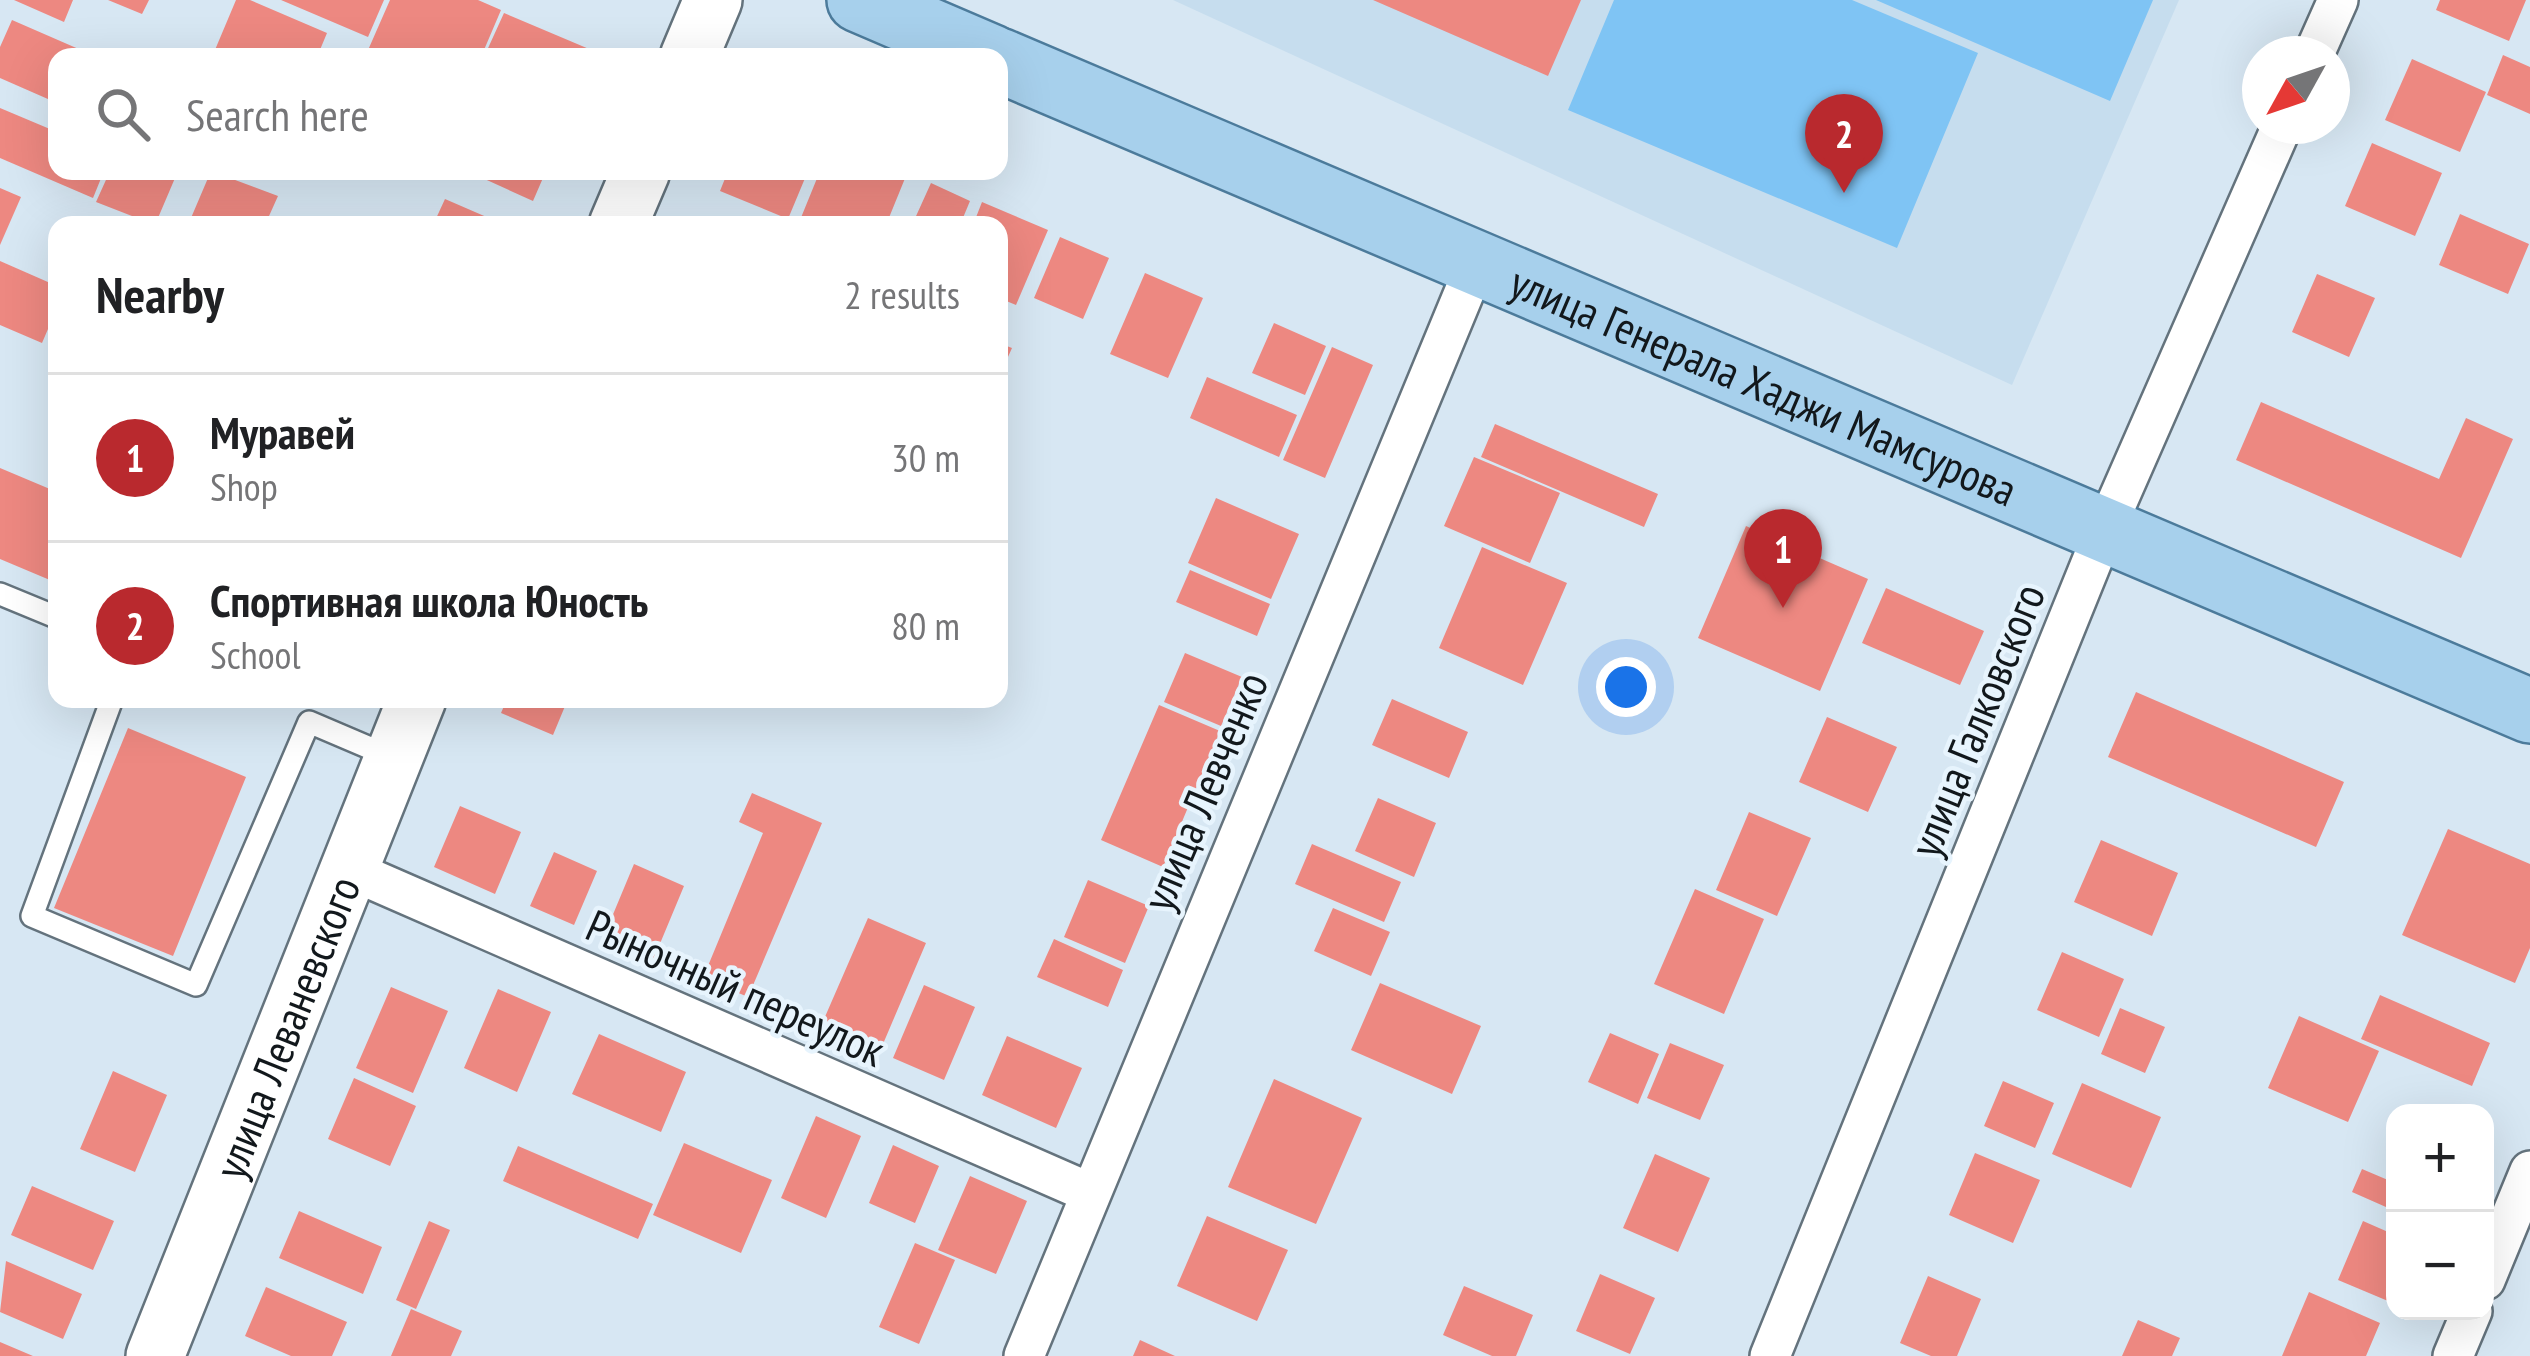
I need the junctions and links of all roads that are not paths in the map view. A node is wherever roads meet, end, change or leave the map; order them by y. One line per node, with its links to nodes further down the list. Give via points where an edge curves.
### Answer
1 (713, 0): 5 (street)
2 (859, 0): 6 (main road, улица Генерала Хаджи Мамсурова)
3 (2338, 0): 4 (street)
4 (2322, 36)
5 (693, 48)
6 (972, 48)
7 (1008, 63): 11 (main road, улица Генерала Хаджи Мамсурова)
8 (2274, 144): 12 (street, улица Галковского)
9 (637, 180): 10 (street)
10 (622, 216)
11 (1475, 264): 12 (main road, улица Генерала Хаджи Мамсурова); 21 (street, улица Левченко)
12 (2103, 534): 17 (main road, улица Генерала Хаджи Мамсурова); 26 (street, улица Галковского)
13 (0, 593): 14 (lane)
14 (48, 614)
15 (109, 708): 18 (lane, via 32,916 196,986 309,722)
16 (413, 708): 18 (street, улица Леваневского)
17 (2530, 711)
18 (392, 758): 19 (street, улица Леваневского)
19 (346, 868): 21 (street, Рыночный переулок); 24 (street, улица Леваневского)
20 (2530, 1171): 22 (street)
21 (1088, 1192): 25 (street, улица Левченко)
22 (2494, 1258)
23 (2468, 1320): 27 (street)
24 (155, 1356)
25 (1024, 1356)
26 (1770, 1356)
27 (2453, 1356)

